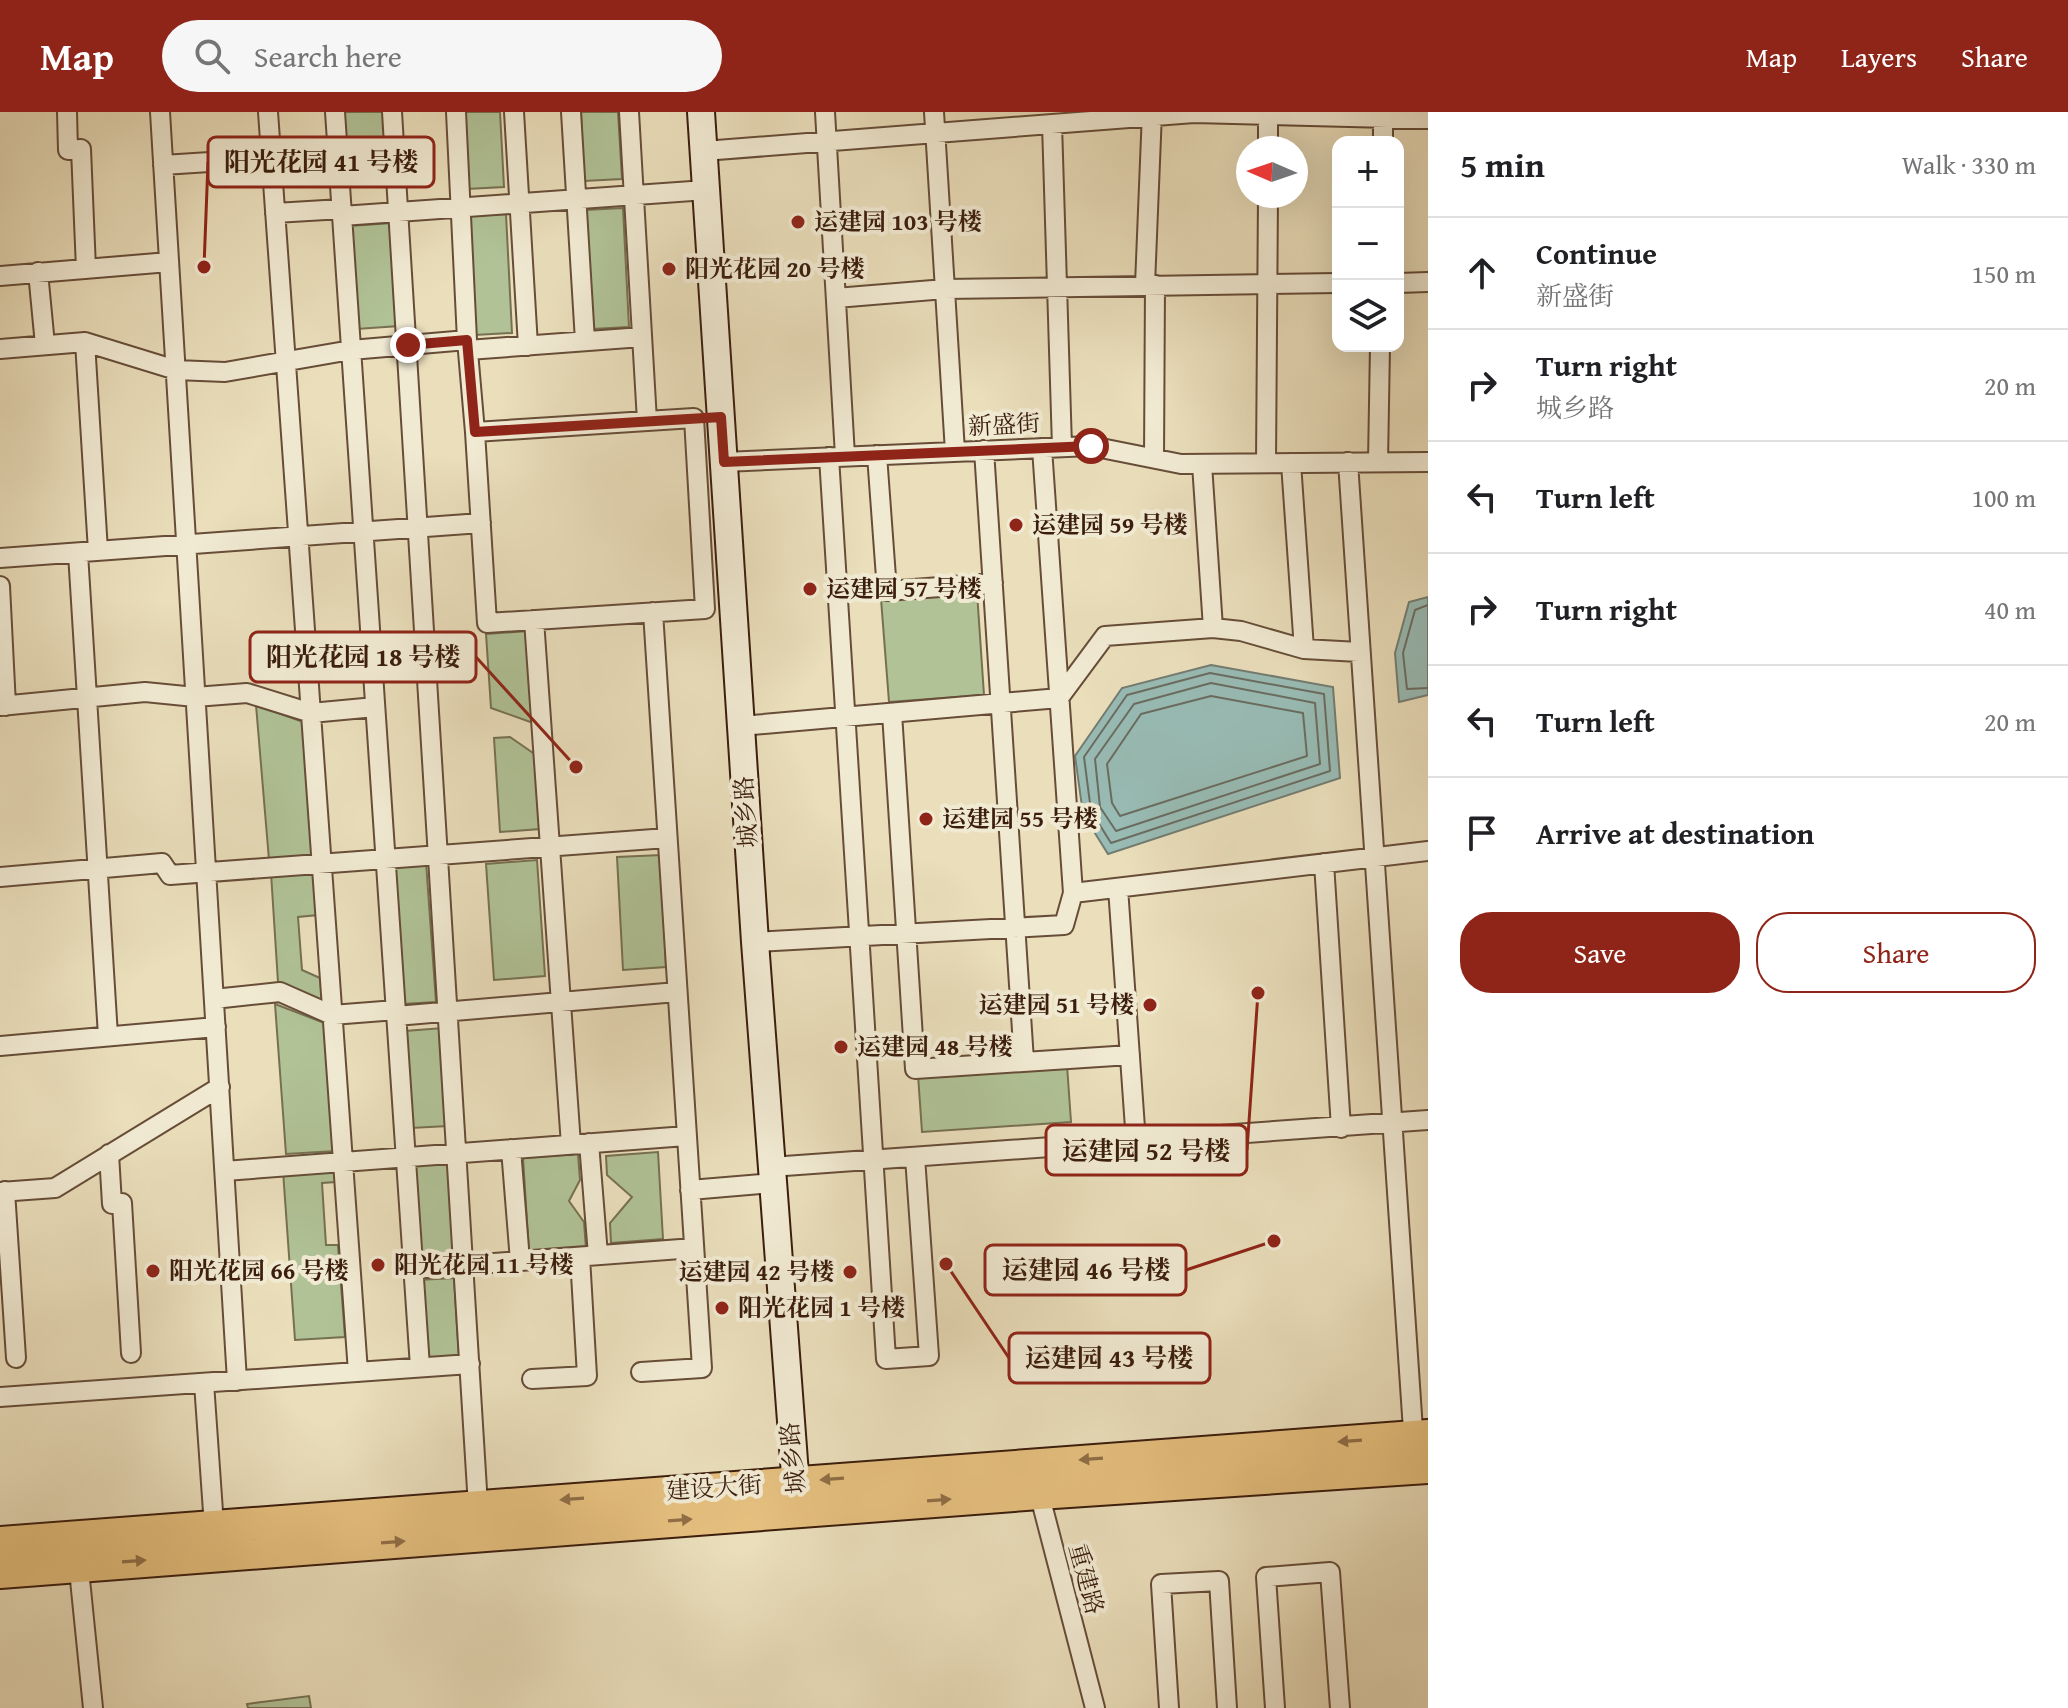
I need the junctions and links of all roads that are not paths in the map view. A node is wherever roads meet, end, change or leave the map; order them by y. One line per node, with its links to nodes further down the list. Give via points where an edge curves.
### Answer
1 (67, 112): 35 (street, via 68,150 81,149)
2 (160, 112): 24 (street)
3 (268, 112): 23 (street)
4 (335, 112): 31 (street)
5 (392, 112): 32 (street)
6 (456, 112): 29 (street)
7 (514, 112): 28 (street)
8 (571, 112): 27 (street)
9 (629, 112): 26 (street)
10 (701, 112): 22 (main road, 城乡路)
11 (825, 112): 21 (street)
12 (934, 112): 18 (street)
13 (1152, 114): 14 (street); 17 (street); 42 (street)
14 (1268, 114): 15 (street); 19 (street)
15 (1383, 115): 16 (street); 20 (street)
16 (1428, 119)
17 (1052, 124): 18 (street); 43 (street)
18 (935, 132): 21 (street); 44 (street)
19 (1268, 136)
20 (1383, 136)
21 (827, 141): 22 (street); 45 (street)
22 (704, 151): 25 (main road, 城乡路)
23 (271, 158): 24 (street); 33 (street)
24 (163, 165): 34 (street)
25 (706, 190): 26 (street); 58 (main road, 城乡路)
26 (633, 195): 27 (street); 46 (street)
27 (576, 199): 28 (street); 47 (street)
28 (520, 203): 29 (street); 52 (street)
29 (461, 207): 32 (street); 51 (street)
30 (1268, 208): 41 (street)
31 (342, 212): 32 (street); 33 (street); 54 (street)
32 (399, 212): 50 (street)
33 (275, 213): 56 (street)
34 (169, 262): 35 (street); 57 (street)
35 (86, 269): 36 (street)
36 (38, 272): 37 (street); 49 (street)
37 (0, 276)
38 (1428, 282): 40 (street)
39 (1332, 283): 41 (street)
40 (1404, 283)
41 (1267, 284): 42 (street); 73 (street)
42 (1150, 285): 43 (street); 68 (street)
43 (1057, 286): 44 (street); 62 (street)
44 (945, 289): 45 (street); 65 (street)
45 (836, 298): 67 (street)
46 (642, 337): 47 (street); 60 (street)
47 (585, 341): 52 (street)
48 (85, 342): 49 (street); 57 (street); 81 (street)
49 (45, 345): 53 (street)
50 (408, 345): 51 (street); 54 (street); 77 (street)
51 (468, 345): 52 (street); 61 (street)
52 (528, 346)
53 (0, 349)
54 (351, 350): 56 (street); 78 (street)
55 (1380, 352): 71 (street)
56 (285, 362): 57 (street, via 225,372); 79 (street)
57 (176, 370): 80 (street)
58 (721, 417): 59 (street); 69 (main road, 城乡路)
59 (694, 418): 60 (street); 87 (street)
60 (647, 421): 61 (street)
61 (475, 432): 76 (street)
62 (1062, 447): 63 (street, 新盛街); 68 (street, 新盛街, via 1091,446)
63 (1042, 448): 64 (street, 新盛街); 95 (street)
64 (984, 450): 65 (street, 新盛街); 84 (street)
65 (955, 452): 66 (street, 新盛街)
66 (877, 455): 67 (street, 新盛街); 84 (street, via 887,591)
67 (837, 457): 69 (street, 新盛街); 101 (street)
68 (1154, 458): 75 (street, 新盛街)
69 (724, 462): 86 (main road, 城乡路)
70 (1348, 462): 71 (street, 新盛街); 74 (street, 新盛街); 92 (street)
71 (1378, 462): 72 (street, 新盛街)
72 (1428, 462)
73 (1266, 463): 74 (street, 新盛街); 75 (street, 新盛街)
74 (1291, 463): 91 (street)
75 (1202, 464): 90 (street)
76 (481, 523): 77 (street); 89 (street, via 487,623)
77 (420, 527): 78 (street); 106 (street)
78 (363, 532): 79 (street); 98 (street)
79 (298, 536): 80 (street); 99 (street)
80 (186, 545): 81 (street); 94 (street)
81 (98, 551): 82 (street)
82 (78, 553): 83 (street); 93 (street)
83 (0, 558)
84 (993, 583): 96 (street)
85 (0, 586): 97 (street)
86 (733, 608): 87 (street); 102 (main road, 城乡路)
87 (705, 609): 88 (street)
88 (653, 612): 89 (street); 103 (street)
89 (534, 620): 104 (street)
90 (1213, 628): 91 (street); 95 (street, via 1105,636)
91 (1304, 649): 92 (street)
92 (1359, 652): 107 (street)
93 (87, 697): 94 (street, via 145,692); 97 (street); 111 (street)
94 (195, 697): 99 (street, via 247,693); 112 (street)
95 (1059, 698): 96 (street); 115 (street)
96 (1001, 703): 100 (street); 116 (street)
97 (3, 706)
98 (375, 707): 99 (street); 108 (street)
99 (311, 713): 110 (street)
100 (892, 713): 101 (street); 117 (street)
101 (845, 717): 102 (street); 118 (street)
102 (741, 726): 119 (main road, 城乡路)
103 (667, 838): 104 (street); 120 (street)
104 (550, 847): 106 (street); 122 (street)
105 (1428, 851): 107 (street)
106 (440, 855): 108 (street); 123 (street)
107 (1372, 858): 109 (street); 133 (street)
108 (386, 859): 110 (street); 124 (street)
109 (1324, 863): 114 (street); 134 (street)
110 (321, 864): 112 (street); 125 (street)
111 (98, 869): 112 (street, via 162,863 170,875); 113 (street); 127 (street)
112 (206, 872): 121 (street)
113 (0, 877)
114 (1118, 888): 115 (street); 129 (street)
115 (1073, 893): 116 (street, via 1064,925)
116 (1016, 927): 117 (street); 130 (street)
117 (906, 934): 118 (street); 130 (street, via 915,1069)
118 (859, 936): 119 (street); 143 (street)
119 (755, 942): 146 (main road, 城乡路)
120 (677, 992): 122 (street); 135 (street)
121 (214, 999): 125 (street, via 280,992); 126 (street)
122 (561, 1002): 123 (street); 137 (street)
123 (449, 1012): 124 (street); 139 (street)
124 (396, 1013): 125 (street); 141 (street)
125 (332, 1015): 144 (street)
126 (216, 1027): 127 (street); 131 (street)
127 (108, 1036): 128 (street)
128 (0, 1046)
129 (1130, 1055): 130 (street); 136 (street)
130 (1024, 1061)
131 (220, 1087): 140 (street); 145 (street)
132 (1428, 1120): 133 (street)
133 (1391, 1124): 134 (street); 164 (street)
134 (1341, 1128): 136 (street)
135 (686, 1136): 137 (street); 147 (street)
136 (1136, 1142): 142 (street)
137 (580, 1144): 138 (street); 150 (street)
138 (511, 1149): 139 (street); 151 (street)
139 (457, 1153): 141 (street); 152 (street)
140 (109, 1154): 148 (street, via 55,1188); 154 (street, via 112,1204 122,1203)
141 (405, 1157): 144 (street); 153 (street)
142 (915, 1157): 143 (street); 143 (street, via 929,1356 886,1359)
143 (873, 1160): 146 (street)
144 (343, 1162): 145 (street); 158 (street)
145 (225, 1171): 161 (street)
146 (771, 1175): 147 (street); 166 (main road, 城乡路)
147 (690, 1190): 149 (street)
148 (3, 1191): 155 (street)
149 (694, 1248): 150 (street); 159 (street, via 702,1368)
150 (589, 1256): 151 (street); 160 (street, via 587,1376)
151 (520, 1261): 152 (street)
152 (464, 1265): 153 (street); 156 (street)
153 (413, 1269): 157 (street)
154 (131, 1353)
155 (16, 1358)
156 (470, 1364): 157 (street); 167 (street)
157 (420, 1367): 158 (street)
158 (358, 1372): 161 (street)
159 (641, 1372)
160 (532, 1379)
161 (237, 1381): 162 (street)
162 (204, 1383): 163 (street); 168 (street)
163 (0, 1397)
164 (1421, 1452): 165 (highway, 建设大街)
165 (1035, 1478): 166 (highway, 建设大街); 173 (street, 重建路)
166 (796, 1496): 167 (highway, 建设大街, one-way to 167); 170 (highway, 建设大街, one-way to 166)
167 (478, 1506): 168 (highway, 建设大街)
168 (214, 1526): 170 (highway, 建设大街)
169 (0, 1543): 170 (highway, 建设大街)
170 (77, 1551): 171 (highway, 建设大街); 172 (street)
171 (0, 1572)
172 (93, 1708)
173 (1095, 1708)
174 (1169, 1708): 175 (street, via 1161,1584 1219,1581)
175 (1227, 1708)
176 (1275, 1708): 177 (street, via 1266,1577 1330,1572)
177 (1340, 1708)

